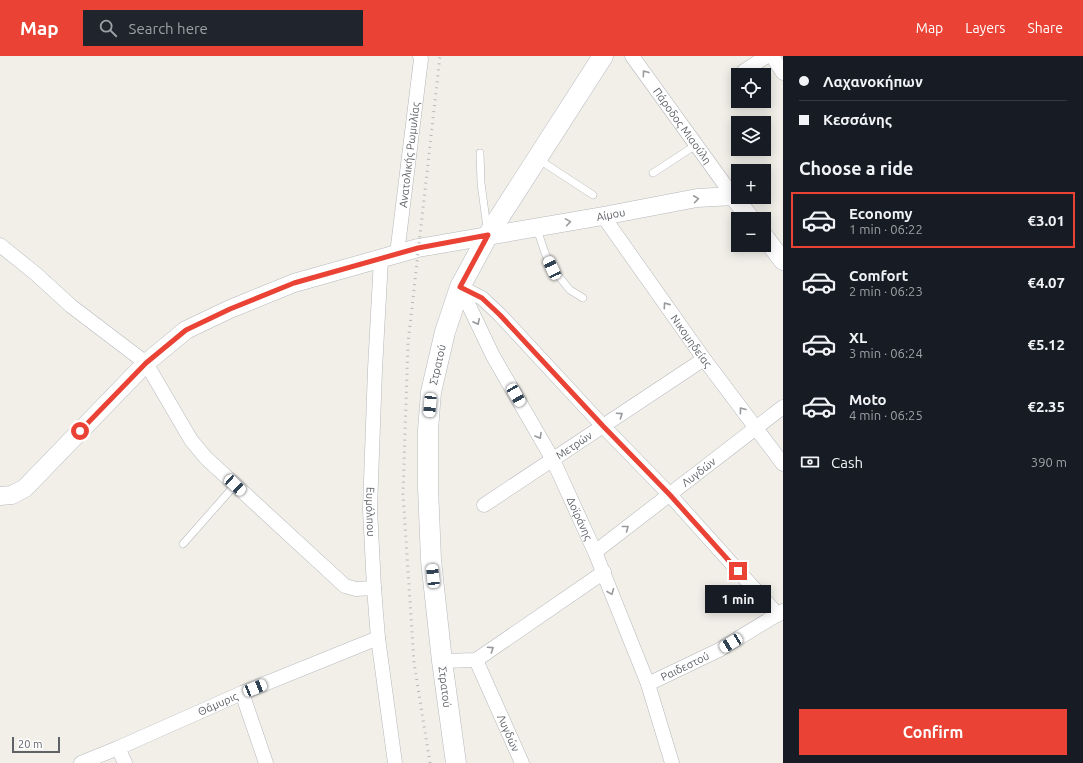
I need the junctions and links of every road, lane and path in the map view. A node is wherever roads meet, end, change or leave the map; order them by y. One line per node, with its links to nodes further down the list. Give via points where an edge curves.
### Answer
1 (420, 56): 22 (street, Ανατολικής Ρωμυλίας)
2 (603, 56): 10 (main road, Στρατού)
3 (632, 56): 8 (street, Πάροδος Μιαούλη, one-way to 3)
4 (767, 56): 6 (street)
5 (772, 56): 7 (street)
6 (749, 68)
7 (783, 73)
8 (696, 145): 11 (lane); 12 (street, Πάροδος Μιαούλη)
9 (480, 153): 19 (lane)
10 (538, 159): 13 (lane); 19 (main road, Στρατού)
11 (653, 173)
12 (731, 193)
13 (593, 195)
14 (731, 196): 17 (street, Αίμου, one-way to 14, via 697,198)
15 (739, 204): 16 (street)
16 (746, 212)
17 (603, 216): 18 (street, Αίμου, one-way to 17); 26 (street, Νικομηδείας, one-way to 17)
18 (536, 227): 19 (street, Αίμου); 25 (lane, via 552,268 570,290)
19 (488, 235): 22 (street, Αίμου); 24 (main road, Στρατού)
20 (0, 245): 27 (street, via 71,306)
21 (771, 245): 23 (street)
22 (389, 256): 27 (street, Αίμου, via 294,283 230,309 186,330); 40 (street, Ευμόλπου, via 375,369 370,509)
23 (783, 261)
24 (460, 287): 29 (street, via 482,298 500,315); 31 (street, Δοϊράνης, one-way to 31, via 493,356); 44 (main road, Στρατού, via 445,332 431,392 428,430 431,560)
25 (583, 298)
26 (704, 359): 29 (street, Μετρών, one-way to 26); 30 (street, Νικομηδείας, one-way to 26)
27 (146, 363): 33 (street, via 191,440); 35 (street, Αίμου, via 25,488 12,495)
28 (783, 407): 30 (street, Λυγδών)
29 (603, 426): 31 (street, Μετρών); 34 (street)
30 (756, 428): 32 (street, Νικομηδείας); 34 (street, Λυγδών)
31 (553, 460): 36 (street, Μετρών); 38 (street, Δοϊράνης)
32 (783, 464)
33 (235, 485): 37 (lane); 40 (street, via 345,586 356,589)
34 (670, 495): 38 (street, Λυγδών, one-way to 34); 41 (street)
35 (0, 496)
36 (484, 505)
37 (183, 544)
38 (595, 552): 39 (street, Δοϊράνης)
39 (604, 572): 43 (street, one-way to 39); 45 (street, Δοϊράνης, one-way to 45)
40 (374, 588): 42 (street, Ευμόλπου)
41 (780, 613): 45 (street, Ραιδεστού, via 719,650)
42 (378, 638): 46 (street, Θάμυρις); 51 (street, Ευμόλπου)
43 (476, 660): 44 (street); 53 (street, Λυγδών)
44 (442, 661): 52 (main road, Στρατού)
45 (648, 684): 54 (street, Δοϊράνης)
46 (242, 693): 47 (street, Θάμυρις); 50 (street)
47 (118, 748): 48 (street, Θάμυρις); 49 (street)
48 (81, 763)
49 (125, 763)
50 (266, 763)
51 (395, 763)
52 (456, 763)
53 (522, 763)
54 (672, 763)

